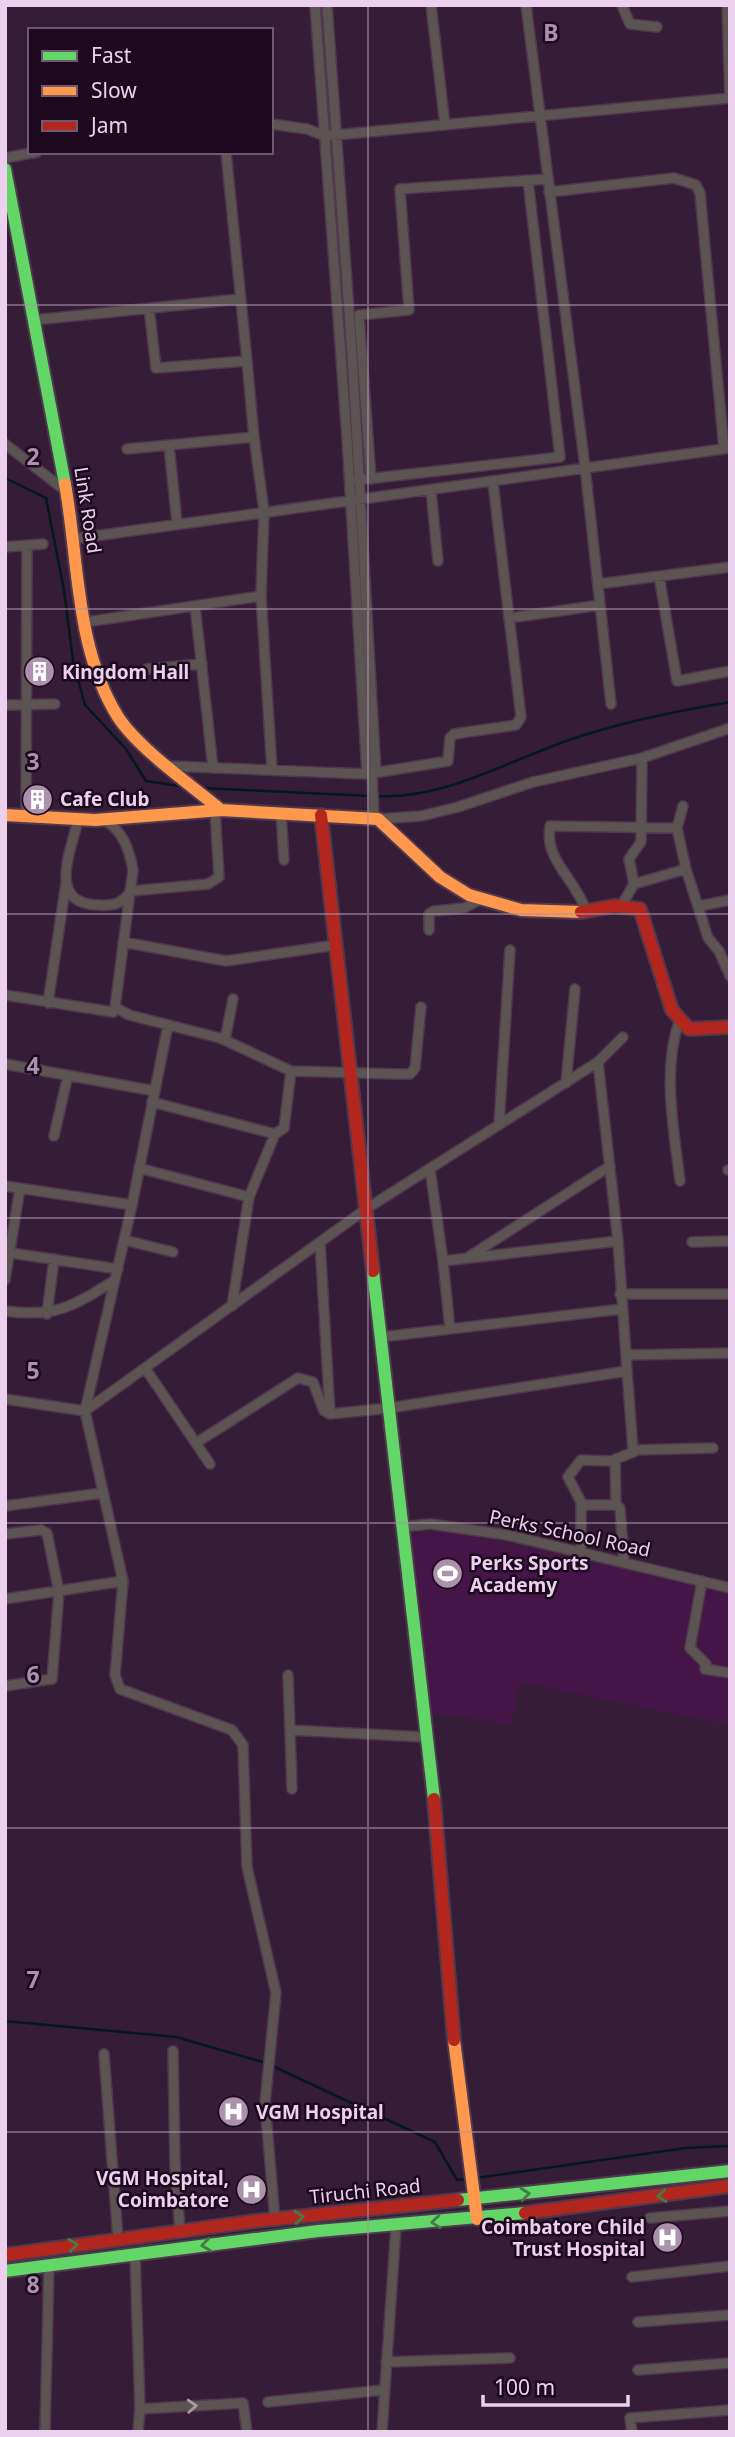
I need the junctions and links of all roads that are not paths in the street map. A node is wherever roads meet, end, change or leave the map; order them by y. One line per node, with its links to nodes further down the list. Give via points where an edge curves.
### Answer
1 (316, 5): 11 (street)
2 (327, 5): 11 (street)
3 (431, 5): 10 (street)
4 (526, 5): 8 (street)
5 (622, 5): 7 (street, via 629,24)
6 (727, 5): 8 (street, via 730,98)
7 (657, 27)
8 (539, 118): 10 (street); 16 (street)
9 (273, 124): 11 (street)
10 (445, 125): 11 (street)
11 (330, 136): 31 (street, via 352,353); 35 (street)
12 (28, 154): 14 (street)
13 (226, 154): 20 (street)
14 (5, 158)
15 (5, 169): 19 (main road, Link Road)
16 (547, 179): 17 (street); 18 (street)
17 (528, 180): 30 (street, via 400,189 409,310 359,315); 30 (street, via 560,457)
18 (549, 192): 28 (street, via 674,178 696,185); 29 (street)
19 (10, 221): 22 (main road, Link Road)
20 (240, 299): 21 (street); 23 (street)
21 (149, 308): 22 (street); 23 (street, via 156,368)
22 (34, 320): 33 (main road, Link Road)
23 (247, 361): 24 (street)
24 (254, 437): 26 (street); 36 (street)
25 (5, 444): 33 (street)
26 (169, 446): 27 (street); 37 (street)
27 (127, 449)
28 (727, 449): 29 (street)
29 (585, 467): 32 (street); 45 (street)
30 (371, 479): 31 (street)
31 (358, 480): 35 (street)
32 (493, 483): 34 (street); 63 (street, via 521,718 513,726 454,734 448,761)
33 (66, 491): 38 (main road, Link Road)
34 (431, 491): 35 (street); 42 (street)
35 (355, 500): 36 (street); 63 (street)
36 (264, 511): 37 (street); 46 (street)
37 (177, 523): 38 (street)
38 (73, 539): 50 (main road, Link Road)
39 (43, 544): 40 (street)
40 (27, 546): 41 (street); 57 (street)
41 (5, 547)
42 (438, 561)
43 (730, 567): 44 (street)
44 (659, 576): 45 (street); 53 (street, via 677,681)
45 (598, 584): 48 (street)
46 (261, 596): 47 (street); 62 (street)
47 (195, 606): 50 (street); 51 (street)
48 (600, 606): 49 (street); 55 (street)
49 (516, 617)
50 (86, 622): 61 (main road, Link Road, via 91,661 119,718)
51 (202, 664): 52 (street); 60 (street)
52 (147, 669)
53 (730, 671)
54 (55, 704): 57 (street)
55 (611, 704)
56 (5, 705): 57 (street)
57 (27, 705): 69 (street)
58 (730, 728): 59 (street)
59 (642, 758): 70 (street, via 533,782 421,816); 73 (street)
60 (213, 768): 61 (street); 62 (street)
61 (172, 771): 65 (main road, Link Road)
62 (272, 771): 63 (street)
63 (372, 774): 70 (street)
64 (683, 806): 74 (street)
65 (215, 807): 66 (main road); 72 (main road); 79 (street, via 219,877 208,884)
66 (281, 813): 68 (main road); 75 (street)
67 (5, 815): 69 (main road)
68 (321, 815): 70 (main road); 87 (main road)
69 (26, 817): 71 (main road)
70 (376, 818): 80 (main road, via 443,879)
71 (79, 820): 72 (main road); 77 (street, via 65,867)
72 (103, 820): 79 (street, via 121,834 130,851)
73 (641, 827): 74 (street); 78 (street, via 641,842 629,859); 84 (street, via 550,826 552,858 579,891)
74 (677, 828): 76 (street)
75 (284, 860)
76 (686, 869): 78 (street); 83 (street)
77 (66, 883): 79 (street, via 81,903 96,905 123,902); 93 (street)
78 (634, 884): 82 (street)
79 (131, 891): 86 (street)
80 (481, 899): 84 (main road, via 526,912); 85 (street, via 464,908 434,911 429,914)
81 (730, 900): 83 (street)
82 (622, 903): 84 (main road); 96 (main road, via 640,909)
83 (699, 906): 89 (street, via 708,938)
84 (586, 911)
85 (429, 930)
86 (123, 942): 87 (street, via 226,961); 94 (street)
87 (336, 945): 104 (main road)
88 (510, 950): 109 (street)
89 (730, 976)
90 (575, 989): 106 (street)
91 (5, 995): 93 (street)
92 (233, 999): 100 (street)
93 (48, 1003): 94 (street, via 113,1012)
94 (116, 1007): 97 (street)
95 (421, 1007): 104 (street, via 416,1061 410,1073)
96 (679, 1022): 98 (main road, via 689,1030); 115 (street, via 672,1042 673,1128)
97 (168, 1025): 100 (street); 107 (street)
98 (730, 1027)
99 (623, 1037): 101 (street)
100 (225, 1040): 103 (street)
101 (598, 1062): 106 (street); 112 (street)
102 (5, 1064): 105 (street)
103 (291, 1071): 104 (street); 110 (street, via 284,1128)
104 (351, 1073): 120 (main road)
105 (68, 1075): 107 (street); 111 (street)
106 (566, 1083): 109 (street)
107 (155, 1091): 108 (street)
108 (152, 1102): 110 (street); 113 (street)
109 (499, 1125): 114 (street)
110 (275, 1134): 118 (street)
111 (54, 1136)
112 (610, 1166): 122 (street); 128 (street)
113 (139, 1168): 118 (street); 119 (street)
114 (430, 1169): 120 (street); 130 (street)
115 (680, 1181)
116 (5, 1186): 117 (street)
117 (20, 1188): 119 (street); 126 (street)
118 (249, 1197): 136 (street)
119 (132, 1205): 121 (street)
120 (366, 1209): 124 (street); 141 (main road)
121 (124, 1240): 127 (street); 131 (street)
122 (618, 1241): 128 (street); 134 (street)
123 (730, 1241): 125 (street)
124 (320, 1242): 136 (street); 149 (street)
125 (692, 1242)
126 (11, 1252): 129 (street); 132 (street)
127 (173, 1252)
128 (467, 1258): 130 (street)
129 (54, 1259): 131 (street); 139 (street)
130 (443, 1261): 140 (street)
131 (118, 1269): 133 (street)
132 (5, 1280)
133 (115, 1280): 139 (street, via 81,1302); 148 (street)
134 (620, 1294): 135 (street); 137 (street)
135 (730, 1294)
136 (232, 1306): 144 (street)
137 (622, 1309): 140 (street); 143 (street)
138 (5, 1311): 139 (street)
139 (47, 1314)
140 (450, 1329): 141 (street)
141 (381, 1337): 147 (main road)
142 (730, 1353): 143 (street)
143 (626, 1355): 145 (street)
144 (145, 1368): 148 (street); 150 (street)
145 (627, 1371): 147 (street); 152 (street)
146 (5, 1399): 148 (street)
147 (388, 1408): 149 (street); 159 (main road)
148 (85, 1411): 155 (street)
149 (330, 1414): 150 (street, via 324,1411 313,1382 298,1378)
150 (196, 1443): 154 (street)
151 (713, 1448): 152 (street)
152 (636, 1451): 153 (street)
153 (615, 1460): 156 (street, via 582,1460 568,1477); 157 (street)
154 (210, 1464)
155 (103, 1493): 158 (street); 163 (street)
156 (581, 1505): 157 (street); 161 (street)
157 (616, 1505): 162 (street, via 620,1508)
158 (5, 1506)
159 (402, 1527): 161 (street, Perks School Road, via 430,1524 507,1535); 172 (main road)
160 (5, 1534): 166 (street, via 47,1533)
161 (581, 1554): 162 (street, Perks School Road)
162 (624, 1562): 164 (street, Perks School Road)
163 (123, 1581): 166 (street); 182 (street, via 115,1675 120,1689 232,1730 243,1745 247,1867 275,1993 265,2103)
164 (702, 1581): 165 (street, Perks School Road); 168 (street, via 690,1648 706,1664 705,1669)
165 (730, 1588)
166 (59, 1592): 167 (street); 170 (street, via 52,1679)
167 (5, 1599)
168 (730, 1673)
169 (288, 1675): 171 (street)
170 (5, 1686)
171 (290, 1730): 172 (street); 173 (street)
172 (424, 1737): 178 (main road)
173 (292, 1789)
174 (173, 2051): 184 (street)
175 (104, 2054): 185 (street)
176 (730, 2171): 178 (main road, Tiruchi Road, one-way to 176)
177 (730, 2186): 181 (main road, one-way to 181)
178 (473, 2199): 181 (main road); 182 (main road, Tiruchi Road, one-way to 178)
179 (730, 2211): 180 (street)
180 (650, 2218)
181 (477, 2219): 183 (main road, one-way to 183)
182 (275, 2220): 184 (main road, Tiruchi Road)
183 (396, 2226): 186 (main road, one-way to 186); 195 (street)
184 (180, 2232): 185 (main road, Tiruchi Road)
185 (118, 2239): 187 (main road, Tiruchi Road, one-way to 185)
186 (135, 2254): 188 (main road); 200 (street)
187 (5, 2255)
188 (49, 2266): 190 (main road); 202 (street)
189 (730, 2266): 191 (street)
190 (5, 2271)
191 (632, 2277)
192 (730, 2315): 193 (street)
193 (638, 2322)
194 (510, 2358): 195 (street)
195 (386, 2362): 198 (street)
196 (730, 2363): 197 (street)
197 (638, 2370)
198 (383, 2390): 199 (street); 205 (street)
199 (268, 2402)
200 (140, 2409): 203 (street); 204 (street, one-way to 204, via 243,2403)
201 (730, 2410): 206 (street, via 630,2418)
202 (45, 2432)
203 (138, 2432)
204 (247, 2432)
205 (382, 2432)
206 (632, 2432)

